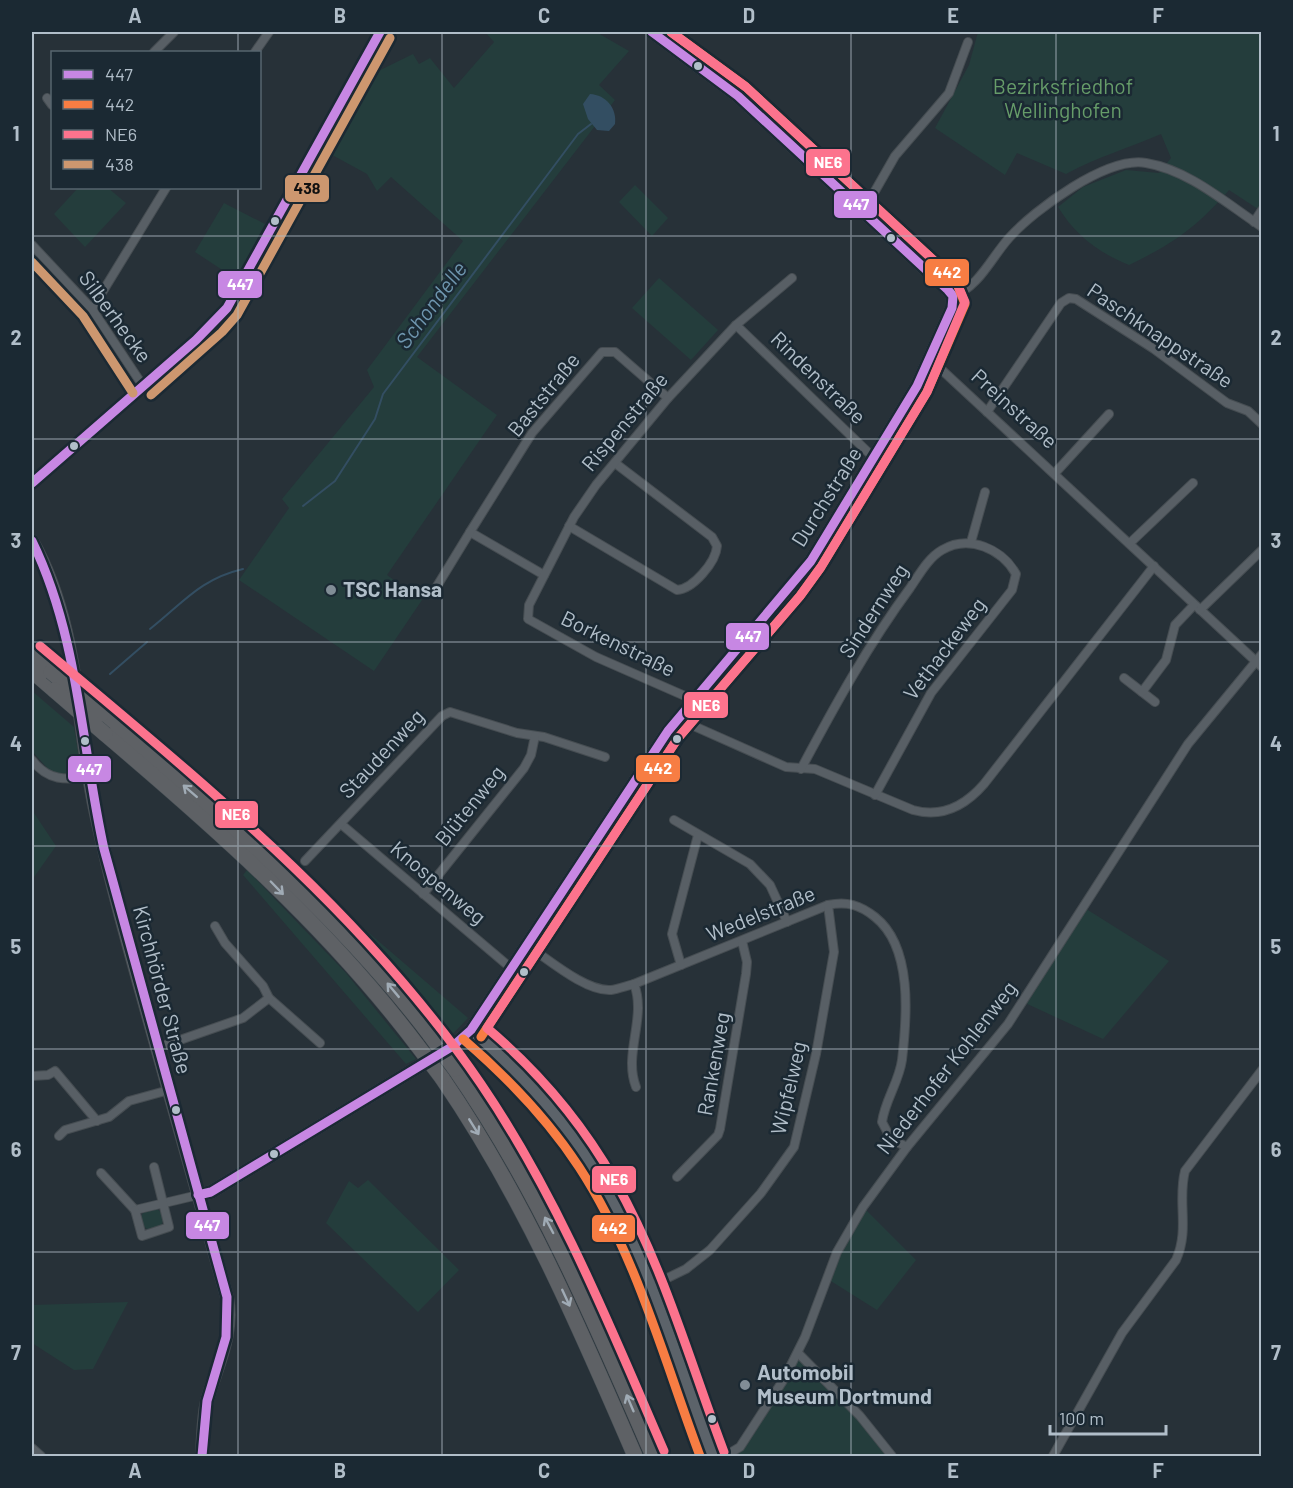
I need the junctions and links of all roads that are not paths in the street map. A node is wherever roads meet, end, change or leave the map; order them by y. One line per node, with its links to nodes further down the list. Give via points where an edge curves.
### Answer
1 (174, 32): 6 (street)
2 (268, 32): 7 (street)
3 (380, 32): 18 (street, via 227,308)
4 (658, 33): 9 (street, via 738,96)
5 (968, 42): 9 (street, via 949,93 895,156)
6 (155, 51)
7 (256, 51)
8 (161, 189): 15 (street)
9 (861, 209): 14 (street)
10 (1262, 210): 11 (street)
11 (1258, 225): 14 (street, via 1177,173 1144,162 1102,171 1030,218 968,289)
12 (32, 245): 15 (street, Silberhecke)
13 (792, 278): 16 (street, Rispenstraße)
14 (953, 296): 17 (street, via 952,308)
15 (92, 309): 18 (street, Silberhecke)
16 (736, 325): 19 (street, Rispenstraße); 23 (street, Rindenstraße)
17 (930, 359): 20 (street, Preinstraße); 23 (street, Durchstraße)
18 (143, 386): 26 (street)
19 (668, 398): 24 (street, Rispenstraße); 30 (street, Baststraße, via 615,352 602,352 532,433)
20 (987, 412): 22 (street, Paschknappstraße, via 1061,303 1069,298 1114,322); 25 (street, Preinstraße)
21 (1109, 414): 25 (street)
22 (1262, 424)
23 (874, 458): 45 (street, Durchstraße, via 791,588)
24 (615, 463): 29 (street, Rispenstraße, via 585,498); 29 (street, via 712,537 717,546 714,556 689,586 677,590)
25 (1055, 473): 33 (street, Preinstraße)
26 (32, 483)
27 (1193, 483): 33 (street)
28 (985, 492): 32 (street)
29 (569, 526): 36 (street, Rispenstraße)
30 (470, 532): 36 (street); 37 (street, Baststraße)
31 (32, 541): 52 (street, Kirchhörder Straße, via 62,620)
32 (971, 542): 51 (street, Sindernweg, via 941,551 928,563 871,645); 53 (street, Vethackeweg, via 1010,563 1016,574 1012,590 931,693)
33 (1130, 543): 35 (street, Preinstraße)
34 (1262, 550): 38 (street)
35 (1154, 566): 38 (street, Preinstraße); 53 (street, via 973,797 950,810 925,813)
36 (544, 575): 39 (street, Rispenstraße, via 529,605)
37 (437, 586)
38 (1197, 608): 41 (street, Preinstraße); 44 (street, via 1175,625 1166,660)
39 (528, 619): 45 (street, Borkenstraße, via 597,657)
40 (32, 655): 90 (highway, one-way to 40, bridge, via 554,1233 503,1142 430,1035 306,894)
41 (1259, 660): 77 (street, Niederhofer Kohlenweg, via 1188,744 1008,1024)
42 (32, 671): 89 (highway, one-way to 89, bridge, via 216,828 345,959 417,1045 481,1138 532,1229)
43 (1124, 678): 44 (street)
44 (1142, 692): 46 (street)
45 (693, 700): 47 (street, Durchstraße)
46 (1155, 702)
47 (678, 719): 51 (street, via 786,767); 63 (street, Durchstraße)
48 (535, 736): 49 (street, Staudenweg); 55 (street, Staudenweg, via 450,712); 58 (street, Blütenweg, via 524,768)
49 (605, 757)
50 (32, 760): 52 (street, via 55,779)
51 (801, 769): 53 (street, via 815,769)
52 (90, 777): 70 (street, Kirchhörder Straße, via 116,896)
53 (875, 795)
54 (674, 820): 56 (street)
55 (341, 824): 57 (street, Staudenweg); 58 (street, Knospenweg)
56 (698, 835): 60 (street, via 761,874); 64 (street, via 672,934)
57 (305, 861)
58 (423, 894): 65 (street, Knospenweg)
59 (828, 905): 60 (street, Wedelstraße); 77 (street, Wedelstraße, via 848,903 867,910 893,936 901,953 905,981 902,1060 882,1122 891,1138); 84 (street, Wipfelweg, via 834,952 794,1147 761,1193 710,1250 686,1269)
60 (787, 922): 62 (street, Wedelstraße)
61 (215, 926): 67 (street)
62 (742, 941): 64 (street, Wedelstraße); 80 (street, Rankenweg, via 746,974 720,1129)
63 (528, 946): 65 (street, Durchstraße); 66 (street, Wedelstraße, via 593,987 610,990)
64 (681, 965): 66 (street, Wedelstraße)
65 (512, 969): 68 (street, Durchstraße)
66 (634, 984): 73 (street, via 638,1005 632,1076)
67 (269, 998): 69 (street); 70 (street, via 243,1018)
68 (471, 1030): 81 (street, Durchstraße, via 453,1046 286,1147 211,1192); 84 (street, via 544,1101 583,1154 618,1213)
69 (320, 1043)
70 (157, 1048): 74 (street, Kirchhörder Straße)
71 (1262, 1070): 94 (street, via 1185,1171 1185,1224 1176,1260 1122,1333)
72 (32, 1076): 75 (street, via 55,1071)
73 (636, 1087)
74 (169, 1090): 75 (street, via 129,1101); 81 (street, Kirchhörder Straße)
75 (97, 1121): 76 (street, via 65,1130)
76 (59, 1136)
77 (907, 1147): 85 (street, Niederhofer Kohlenweg, via 863,1207 837,1252)
78 (154, 1167): 82 (street)
79 (101, 1173): 83 (street)
80 (677, 1177)
81 (198, 1195): 82 (street); 88 (street, Kirchhörder Straße, via 230,1321 206,1408)
82 (163, 1203): 83 (street); 83 (street, via 169,1227 142,1236)
83 (135, 1210)
84 (649, 1287): 91 (street)
85 (798, 1353): 92 (street, Niederhofer Kohlenweg, via 748,1436); 93 (street, via 860,1416)
86 (32, 1448): 87 (street)
87 (41, 1456)
88 (202, 1456)
89 (635, 1456)
90 (653, 1456)
91 (713, 1456)
92 (725, 1456)
93 (892, 1456)
94 (1053, 1456)

